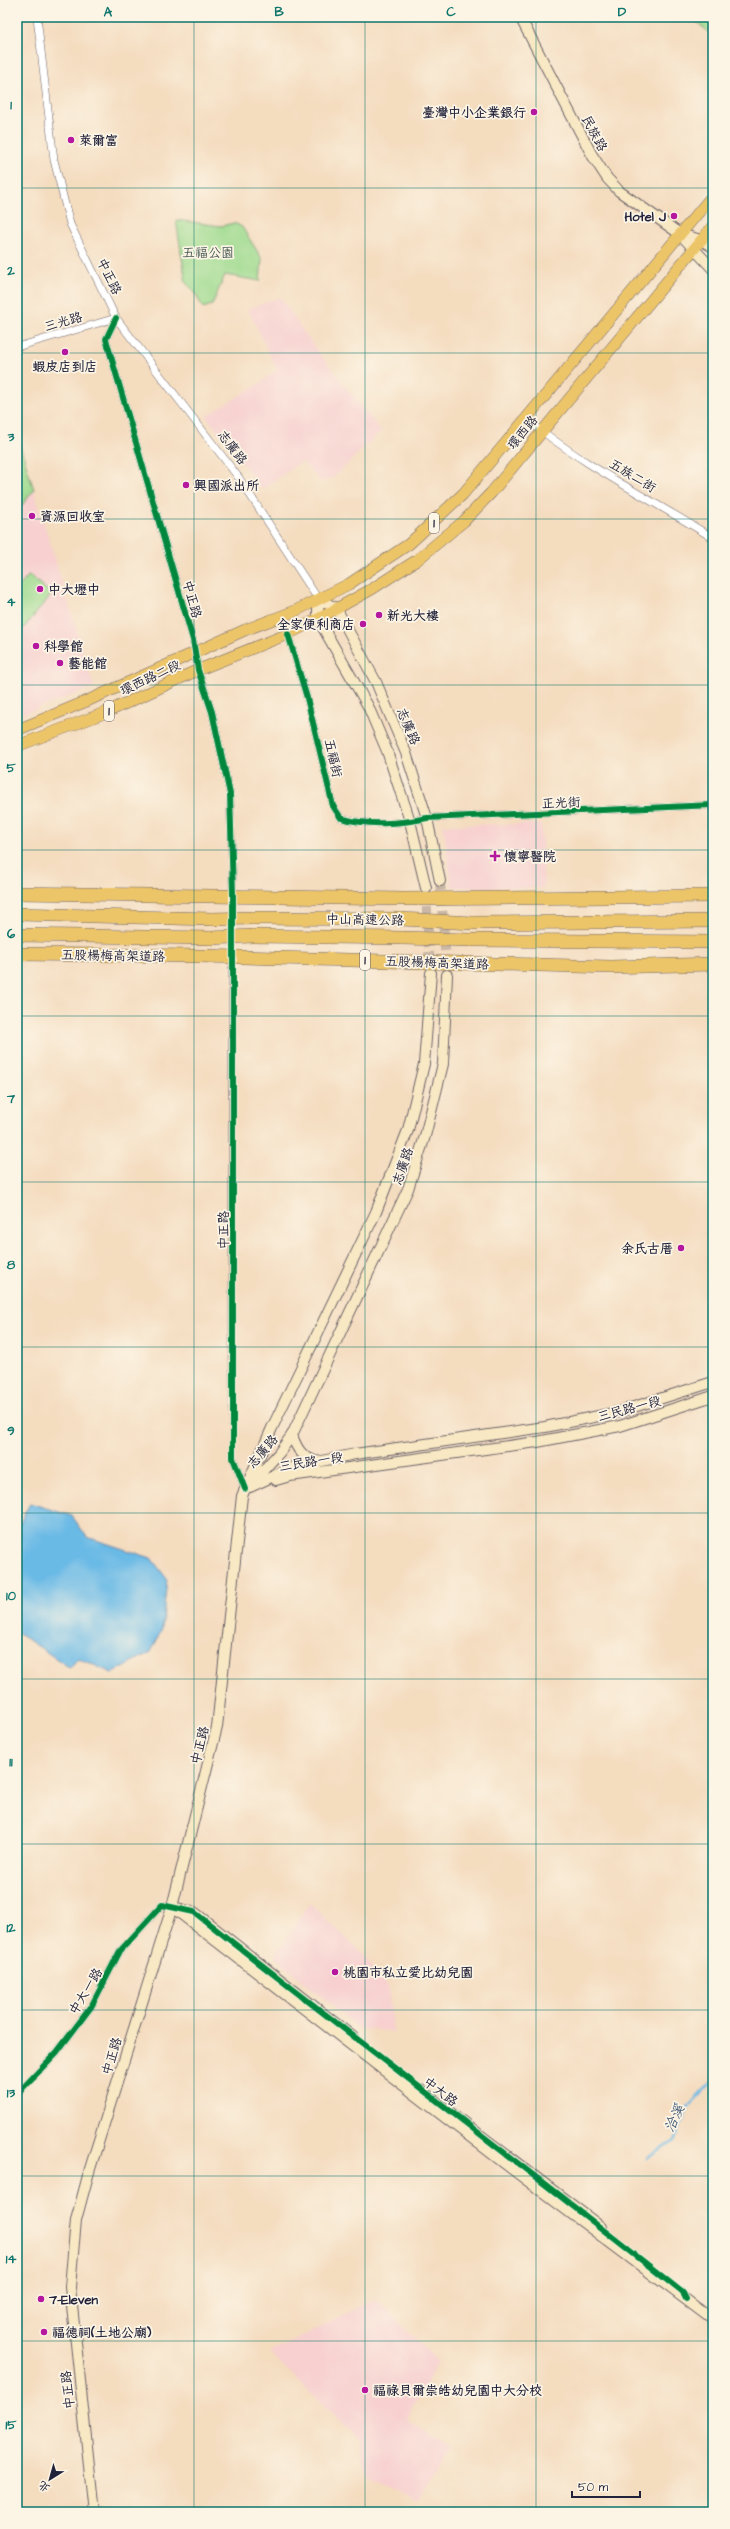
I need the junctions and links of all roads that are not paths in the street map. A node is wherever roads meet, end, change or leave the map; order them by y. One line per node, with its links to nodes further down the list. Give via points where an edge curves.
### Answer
1 (37, 17): 10 (street, 中正路, via 54,160 70,224)
2 (520, 17): 5 (main road, 民族路, via 592,155 607,178 619,191)
3 (713, 195): 5 (main road, 1)
4 (713, 226): 6 (main road, 1)
5 (680, 234): 6 (main road); 8 (main road); 12 (main road, 環西路 / 1)
6 (701, 240): 7 (main road); 8 (main road, 環西路 / 1)
7 (713, 247)
8 (693, 250): 9 (main road); 13 (main road, 環西路 / 1)
9 (713, 269)
10 (116, 318): 11 (street, 三光路); 15 (street, 志廣路, via 239,478); 19 (street, 中正路, via 106,339)
11 (17, 347)
12 (527, 419): 13 (street, 五族二街); 15 (main road, 環西路 / 1, via 463,494 433,524 387,560 350,584)
13 (541, 431): 14 (street, 五族二街); 16 (main road, 環西路 / 1, via 491,493 443,540 418,560)
14 (713, 538)
15 (318, 599): 16 (main road); 17 (main road); 19 (main road, 環西路二段 / 1)
16 (336, 608): 17 (main road, 環西路二段 / 1); 24 (main road, 志廣路, via 376,682 406,753)
17 (318, 618): 18 (main road, 環西路二段 / 1); 25 (main road, via 368,706 387,751)
18 (288, 634): 20 (main road, 環西路二段 / 1); 25 (street, 五福街, via 309,705 333,806 341,818 356,822)
19 (196, 652): 20 (street, 中正路); 21 (main road, 環西路二段 / 1, via 87,702)
20 (198, 670): 22 (main road, 環西路二段 / 1, via 107,712); 29 (street, 中正路, via 212,712 230,794)
21 (17, 730)
22 (17, 746)
23 (713, 805): 24 (street, 正光街)
24 (426, 818): 25 (street, 正光街); 26 (main road, 志廣路)
25 (410, 822): 27 (main road)
26 (440, 881)
27 (426, 888)
28 (17, 893): 30 (highway, bridge, via 404,899)
29 (233, 893)
30 (713, 896)
31 (17, 914): 32 (highway, 中山高速公路, bridge, via 212,919 401,919 472,923)
32 (713, 921)
33 (17, 935): 34 (highway, 中山高速公路 / 1, bridge)
34 (713, 942)
35 (17, 954): 36 (highway, 五股楊梅高架道路 / 1, bridge, via 208,956 611,967)
36 (713, 964)
37 (232, 969): 44 (street, 中正路, via 233,1458)
38 (431, 973): 44 (main road, 志廣路, via 424,1064 406,1138 376,1212)
39 (447, 975): 42 (main road, 志廣路, via 443,1064 425,1136 408,1189)
40 (713, 1382): 43 (main road, 三民路一段, via 611,1414 545,1427 355,1454)
41 (713, 1396): 44 (main road, 三民路一段, via 620,1426 537,1442 290,1476)
42 (292, 1435): 43 (main road, via 298,1451 308,1459); 44 (main road, 志廣路, via 279,1453)
43 (318, 1462): 44 (main road, 三民路一段, via 293,1467)
44 (245, 1489): 45 (main road, 中正路, via 234,1553 219,1720)
45 (172, 1907): 46 (street, 中大一路, via 162,1905 120,1952 91,2007 57,2052); 47 (main road, 中大路, via 680,2297); 47 (main road, 中大路, via 194,1912 684,2292); 49 (main road, 中正路, via 89,2172 76,2220 72,2247 70,2287)
46 (17, 2094)
47 (686, 2299): 48 (main road, 中大路)
48 (713, 2320)
49 (94, 2512)

